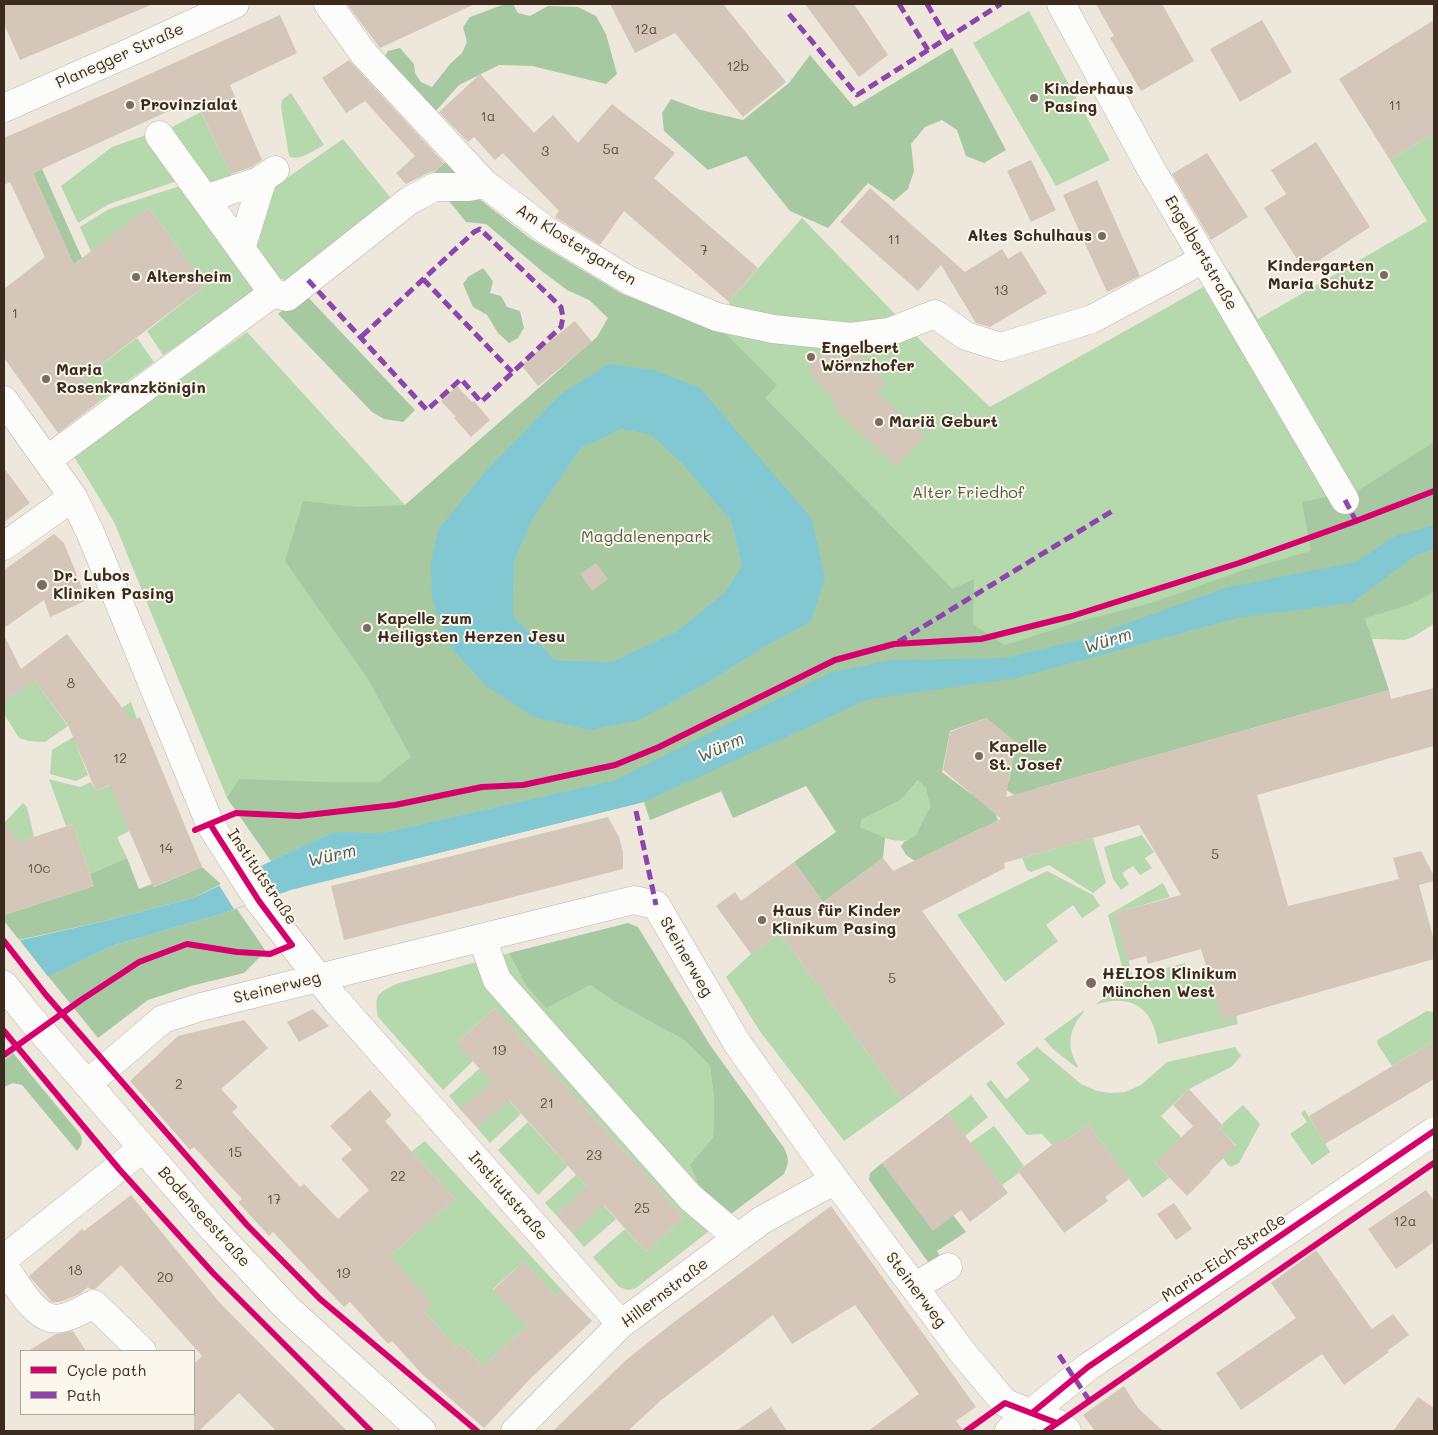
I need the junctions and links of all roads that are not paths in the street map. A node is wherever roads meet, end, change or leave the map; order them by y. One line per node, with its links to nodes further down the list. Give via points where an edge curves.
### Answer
1 (235, 4): 4 (street, Planegger Straße)
2 (328, 4): 6 (street, Am Klostergarten, via 364,54)
3 (1061, 4): 9 (street, Engelbertstraße)
4 (4, 108)
5 (159, 135): 7 (street)
6 (484, 184): 9 (street, Am Klostergarten, via 546,230 630,281 717,317 773,329 851,338 889,332 935,314 966,336 1001,347 1092,319); 10 (street, via 435,187 410,200 287,296)
7 (205, 199): 8 (street); 8 (street, via 259,181 269,174)
8 (241, 249): 10 (street)
9 (1204, 259): 14 (street, Engelbertstraße)
10 (273, 294): 12 (street)
11 (4, 400): 12 (street, Institutstraße)
12 (47, 460): 13 (street, Institutstraße)
13 (73, 497): 15 (street); 17 (street, Institutstraße, via 210,824 258,901)
14 (1345, 500)
15 (4, 546)
16 (482, 938): 17 (street, Steinerweg); 22 (street, Steinerweg, via 634,900 656,905 737,1043); 23 (street, via 497,980 690,1197)
17 (317, 978): 19 (street, Steinerweg, via 163,1019); 28 (street, Institutstraße)
18 (18, 1003): 19 (street, Bodenseestraße)
19 (87, 1084): 21 (street, Bodenseestraße)
20 (1434, 1131): 30 (street, Maria-Eich-Straße, via 1088,1367)
21 (143, 1148): 24 (street); 31 (street, Bodenseestraße, via 287,1308)
22 (835, 1180): 23 (street, Hillernstraße, via 762,1220); 27 (street, Steinerweg)
23 (738, 1238): 28 (street, Hillernstraße)
24 (4, 1259)
25 (4, 1266): 29 (street, via 30,1304 42,1315 60,1319 94,1304)
26 (948, 1267): 27 (street)
27 (914, 1287): 30 (street, Steinerweg, via 1005,1403)
28 (621, 1324): 32 (street, Hillernstraße)
29 (141, 1350)
30 (1032, 1413): 33 (street, Maria-Eich-Straße); 34 (street, Steinerweg, via 1057,1423)
31 (422, 1431)
32 (515, 1431)
33 (1009, 1431)
34 (1067, 1431)

